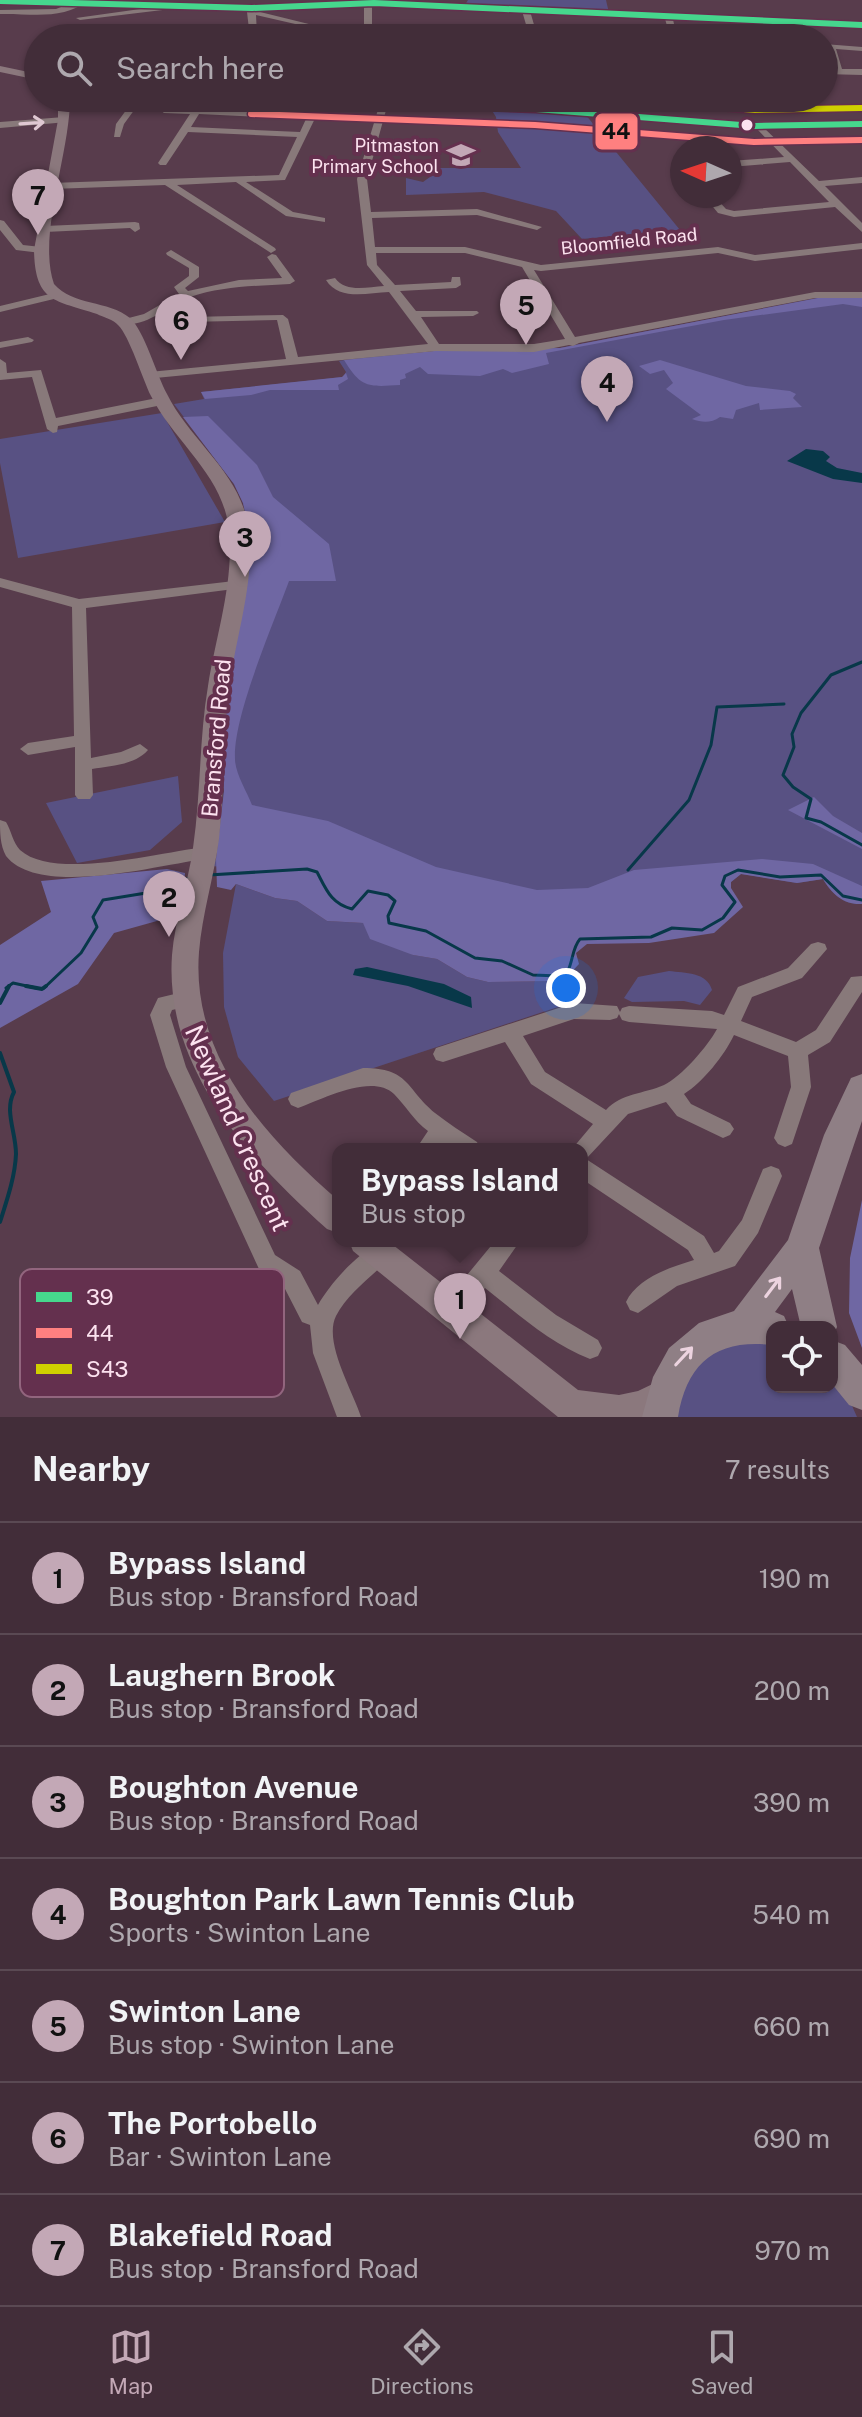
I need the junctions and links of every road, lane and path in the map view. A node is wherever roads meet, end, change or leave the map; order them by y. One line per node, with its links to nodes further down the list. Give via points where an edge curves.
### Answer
1 (0, 1): 2 (main road)
2 (83, 2): 4 (main road); 5 (street)
3 (368, 3): 6 (main road); 8 (main road); 13 (street)
4 (178, 6): 5 (street, via 85,21); 8 (main road)
5 (55, 10): 7 (street)
6 (526, 11): 9 (main road); 14 (street)
7 (0, 12)
8 (251, 14): 11 (street); 12 (street)
9 (668, 15): 10 (main road); 15 (street)
10 (762, 19): 16 (street); 17 (main road)
11 (253, 24)
12 (302, 24)
13 (368, 24)
14 (530, 24)
15 (670, 24)
16 (763, 24)
17 (862, 25)
18 (838, 47): 19 (street)
19 (862, 49)
20 (0, 69): 23 (main road)
21 (838, 70): 22 (street)
22 (862, 72)
23 (24, 74)
24 (64, 112): 31 (main road)
25 (129, 112): 36 (street)
26 (196, 112): 30 (street); 35 (street)
27 (314, 112): 30 (street)
28 (381, 112): 50 (street, via 362,179)
29 (579, 112): 34 (main road)
30 (311, 117): 37 (street)
31 (64, 120): 33 (street, one-way to 31); 46 (main road)
32 (862, 124): 34 (main road)
33 (0, 125)
34 (759, 126): 38 (street)
35 (186, 129): 37 (street); 39 (street)
36 (117, 135)
37 (302, 135): 41 (street, via 283,176)
38 (792, 159): 40 (street); 44 (street)
39 (163, 163)
40 (742, 163)
41 (240, 179): 43 (street); 51 (street, via 290,214)
42 (862, 180): 44 (street)
43 (167, 182): 45 (street); 65 (street, via 271,258 292,285 239,283)
44 (817, 184): 48 (street)
45 (100, 185): 46 (street); 47 (street)
46 (51, 186): 54 (main road)
47 (99, 200)
48 (838, 204): 49 (street, via 734,214); 56 (street)
49 (719, 208)
50 (366, 215): 53 (street, via 477,212); 59 (street)
51 (321, 220)
52 (0, 223): 58 (street, via 20,248)
53 (537, 227)
54 (45, 229): 55 (street); 58 (main road)
55 (135, 229)
56 (862, 229)
57 (862, 246): 61 (street, Bloomfield Road, via 755,258 718,250)
58 (41, 250): 67 (main road, via 42,276)
59 (372, 250): 61 (street, via 465,250); 64 (street, via 372,265)
60 (170, 257): 65 (street, via 194,267 194,277 179,287)
61 (527, 267): 73 (street)
62 (456, 279): 64 (street, via 456,285)
63 (331, 280): 64 (street, via 342,290)
64 (393, 288): 70 (street)
65 (185, 295): 72 (street, via 148,317)
66 (862, 295): 73 (street, via 815,295)
67 (54, 296): 68 (street); 72 (main road)
68 (0, 309)
69 (473, 313): 70 (street)
70 (413, 314): 75 (street)
71 (190, 320): 77 (street, via 279,317)
72 (125, 322): 79 (main road, Bransford Road)
73 (573, 343): 75 (street, via 511,349)
74 (0, 345): 76 (street, via 27,337)
75 (436, 347): 77 (street)
76 (31, 354)
77 (293, 362): 79 (street)
78 (0, 363): 80 (street)
79 (149, 376): 82 (main road, Bransford Road)
80 (1, 377): 81 (street); 82 (street, via 37,373 52,426)
81 (0, 387)
82 (162, 401): 84 (main road, Bransford Road, via 236,513)
83 (0, 582): 85 (street)
84 (234, 585): 85 (street); 92 (main road, Bransford Road, via 213,715)
85 (79, 604): 86 (street)
86 (84, 740): 87 (street); 89 (street)
87 (28, 749)
88 (140, 750): 89 (street)
89 (84, 765): 90 (street)
90 (84, 795)
91 (0, 826): 92 (street, via 12,853 49,870 130,867 183,854)
92 (204, 859): 95 (main road, Bransford Road, via 185,967)
93 (818, 949): 96 (street, via 795,973 745,992)
94 (858, 982): 98 (street, via 823,1036)
95 (187, 999): 112 (main road, Bransford Road, via 211,1076 232,1111); 117 (street, Newland Crescent, via 165,1004 160,1015 182,1080 267,1262)
96 (727, 1027): 97 (street, via 712,1019 574,1011); 98 (street); 101 (street, via 702,1065)
97 (510, 1032): 99 (street); 103 (street, via 538,1078)
98 (798, 1051): 106 (street, via 801,1087)
99 (443, 1054)
100 (862, 1087): 115 (highway)
101 (670, 1092): 103 (street, via 621,1107); 104 (street, via 684,1110)
102 (298, 1099): 105 (street, via 363,1077 382,1077 399,1086)
103 (606, 1121): 109 (street)
104 (723, 1129)
105 (441, 1131): 107 (street); 108 (street)
106 (785, 1138)
107 (432, 1143)
108 (460, 1143)
109 (588, 1144)
110 (588, 1171): 116 (street, via 696,1243)
111 (771, 1176): 116 (street, via 742,1241 727,1259)
112 (332, 1213)
113 (371, 1247): 121 (main road); 122 (street)
114 (504, 1247): 118 (street)
115 (802, 1248): 123 (highway); 124 (highway, one-way to 115)
116 (710, 1266): 120 (street, via 656,1286)
117 (277, 1269)
118 (483, 1272): 121 (street); 125 (street)
119 (284, 1274): 122 (street, Newland Crescent, via 310,1314)
120 (638, 1302)
121 (452, 1311): 129 (main road)
122 (323, 1319): 130 (street, via 321,1336)
123 (818, 1321)
124 (758, 1327): 128 (highway, one-way to 124, via 670,1372 687,1351 723,1330)
125 (590, 1348)
126 (838, 1364): 127 (highway)
127 (862, 1392)
128 (660, 1407): 129 (main road, via 626,1415)
129 (579, 1412)
130 (349, 1417)

